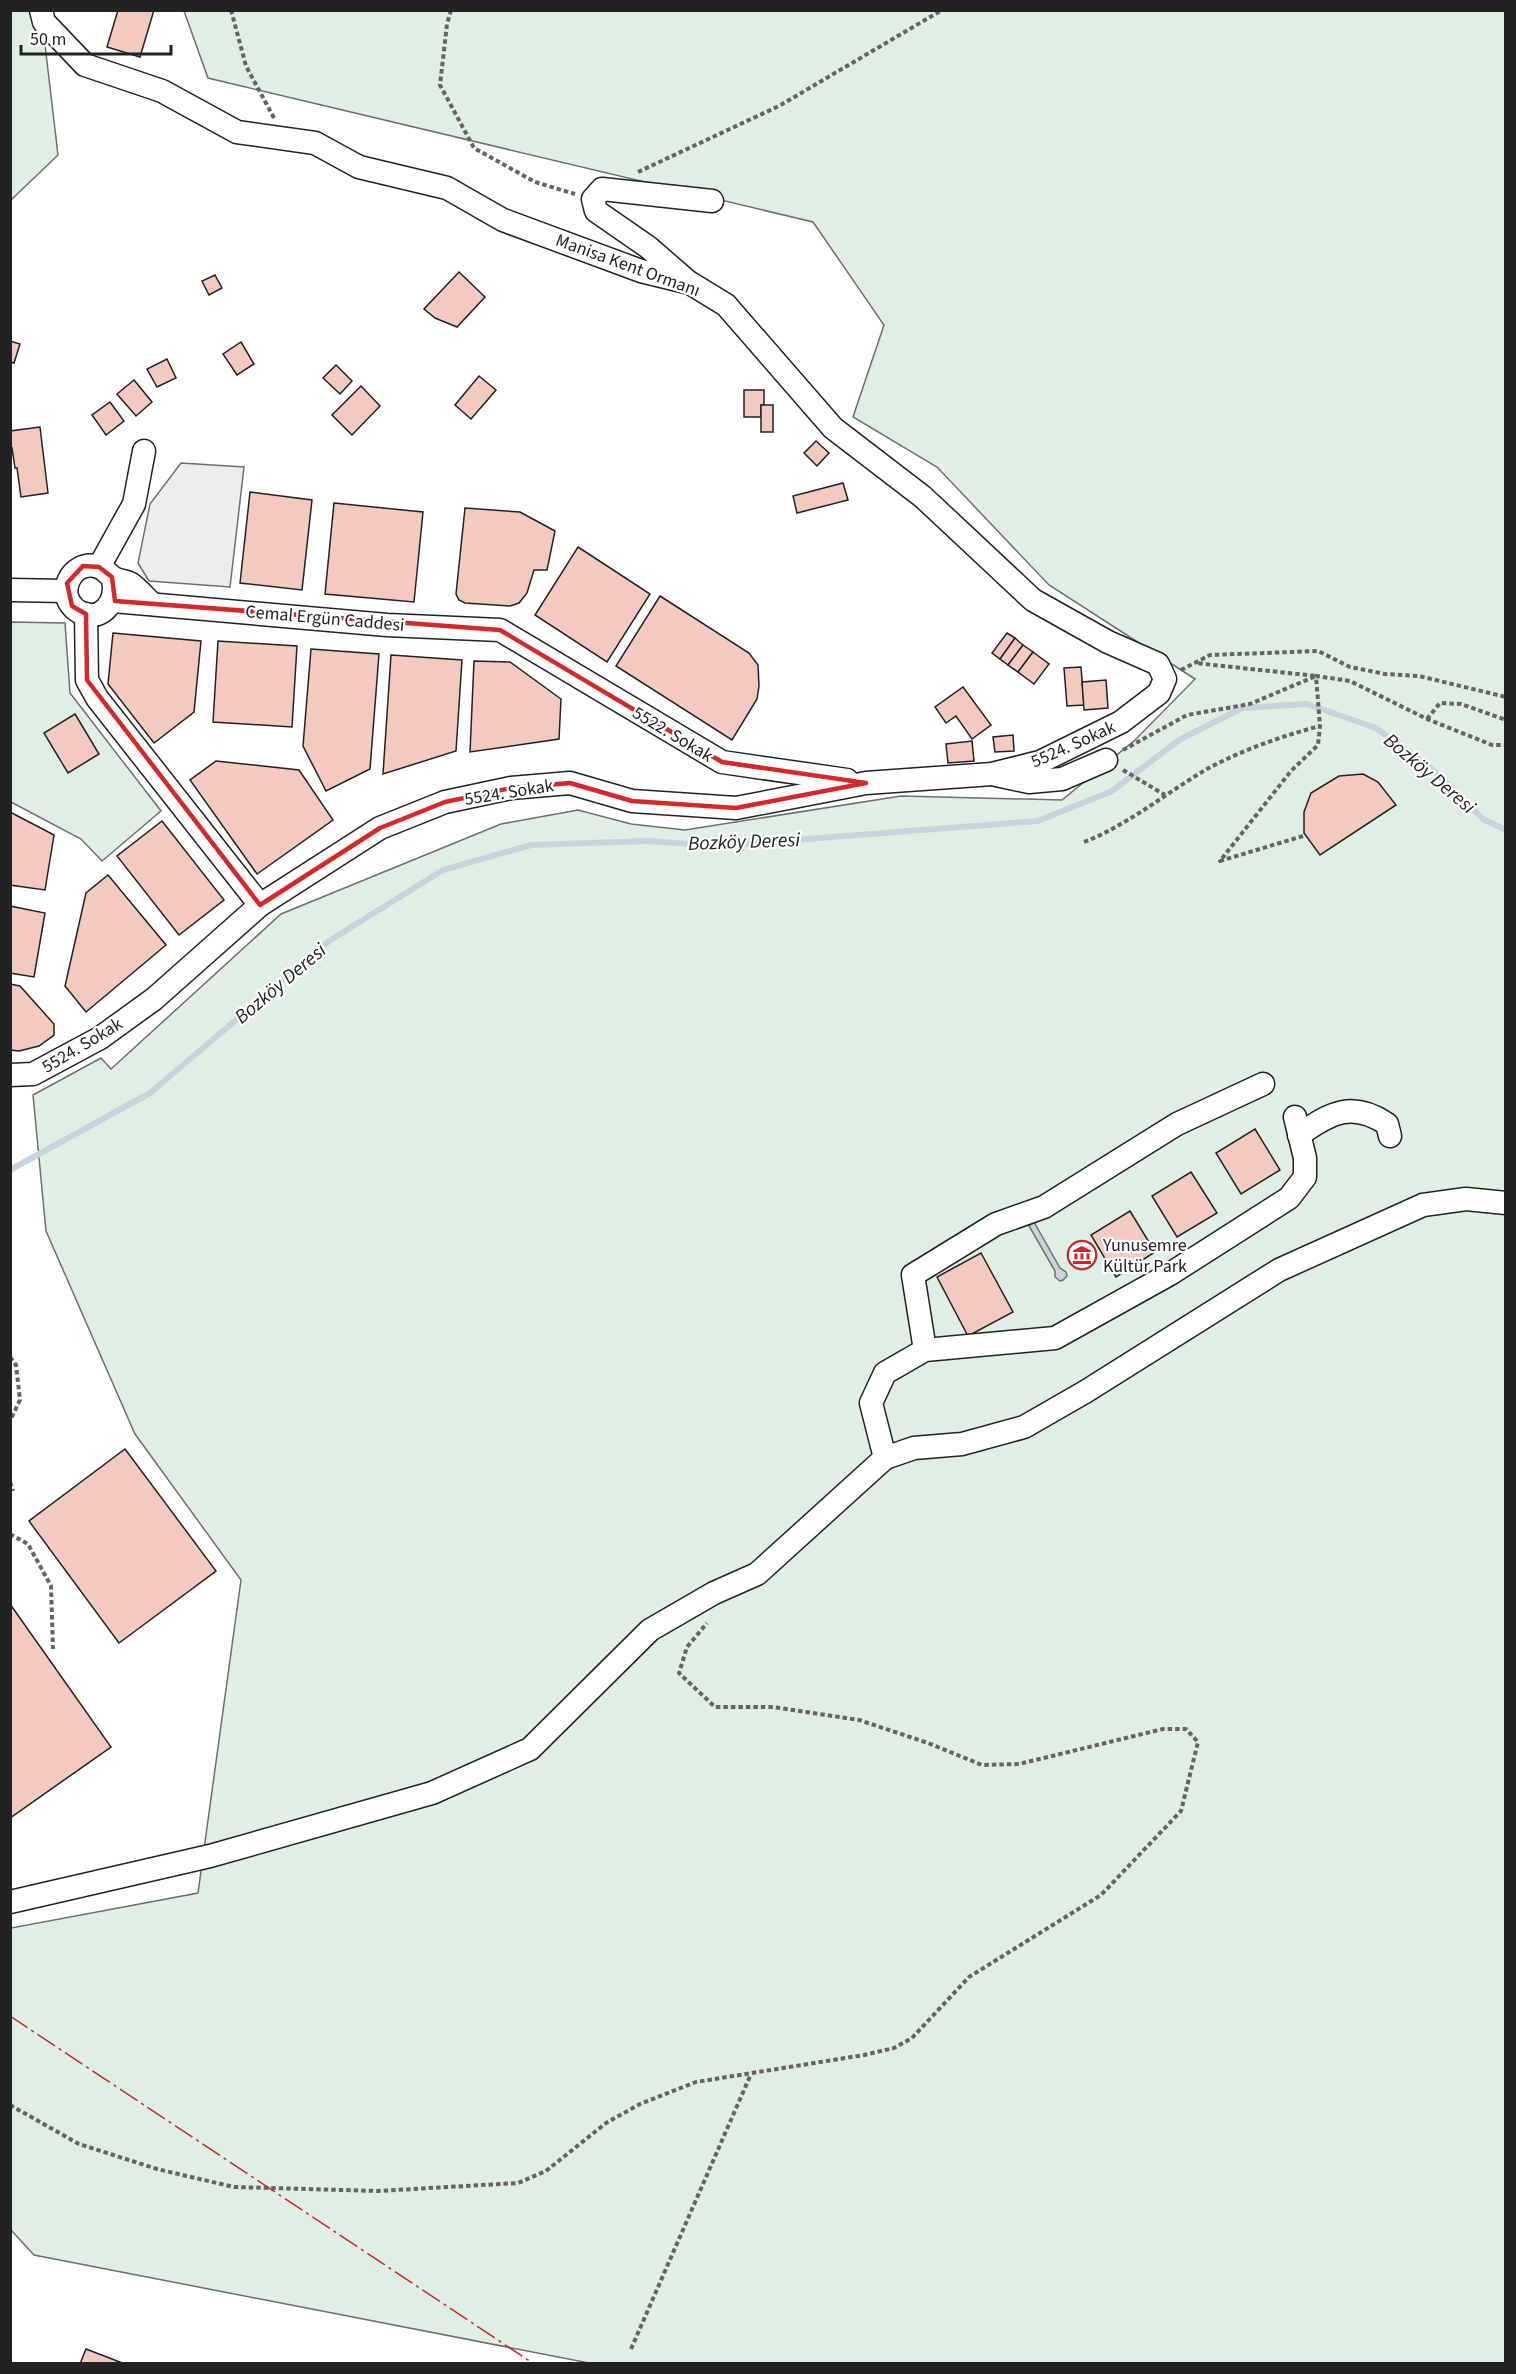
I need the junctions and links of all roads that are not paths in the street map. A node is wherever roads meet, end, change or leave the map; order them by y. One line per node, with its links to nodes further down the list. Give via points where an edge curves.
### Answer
1 (41, 10): 3 (street, Manisa Kent Ormanı, via 44,22 85,65 162,91 237,132 315,143 359,167 447,188 503,220 641,271)
2 (712, 201): 3 (street, via 602,189 593,199 596,210 648,247)
3 (690, 284): 12 (street, Manisa Kent Ormanı, via 726,305 833,428 923,497 1034,600 1108,642 1158,664)
4 (144, 451): 5 (street, via 134,504)
5 (105, 572): 7 (street, via 92,565 76,570); 8 (street, via 115,593); 9 (street, via 131,585)
6 (10, 590): 7 (street)
7 (66, 591): 10 (street, via 72,606)
8 (113, 601): 9 (street, Cemal Ergün Caddesi); 10 (street, Cemal Ergün Caddesi, via 102,612)
9 (151, 603): 11 (street, Cemal Ergün Caddesi, via 387,625)
10 (86, 614): 16 (street, via 87,680 97,698)
11 (500, 630): 15 (street, 5522. Sokak, via 722,762)
12 (1165, 679): 14 (street, 5524. Sokak, via 1159,693 1121,722 1040,762)
13 (1111, 763): 14 (street, via 1051,780 1029,782)
14 (992, 774): 15 (street, 5524. Sokak)
15 (866, 783): 16 (street, 5524. Sokak, via 736,808 632,801 570,783 511,788 445,802 380,828)
16 (260, 905): 17 (street, 5524. Sokak, via 154,999 100,1038 33,1074)
17 (10, 1075)
18 (1263, 1084): 21 (street, via 1177,1124 1044,1208 996,1224 913,1275)
19 (1390, 1136): 21 (street, via 1387,1124 1373,1114 1354,1110 1297,1126 1305,1177 1289,1198 1170,1274 1055,1338)
20 (1506, 1203): 22 (street, via 1466,1199 1423,1205 1279,1270 1024,1427 962,1444 914,1448)
21 (925, 1350): 22 (street, via 885,1373 871,1403)
22 (885, 1458): 23 (street, via 757,1574 714,1593 650,1630 530,1749 432,1792 210,1856)
23 (10, 1902)

